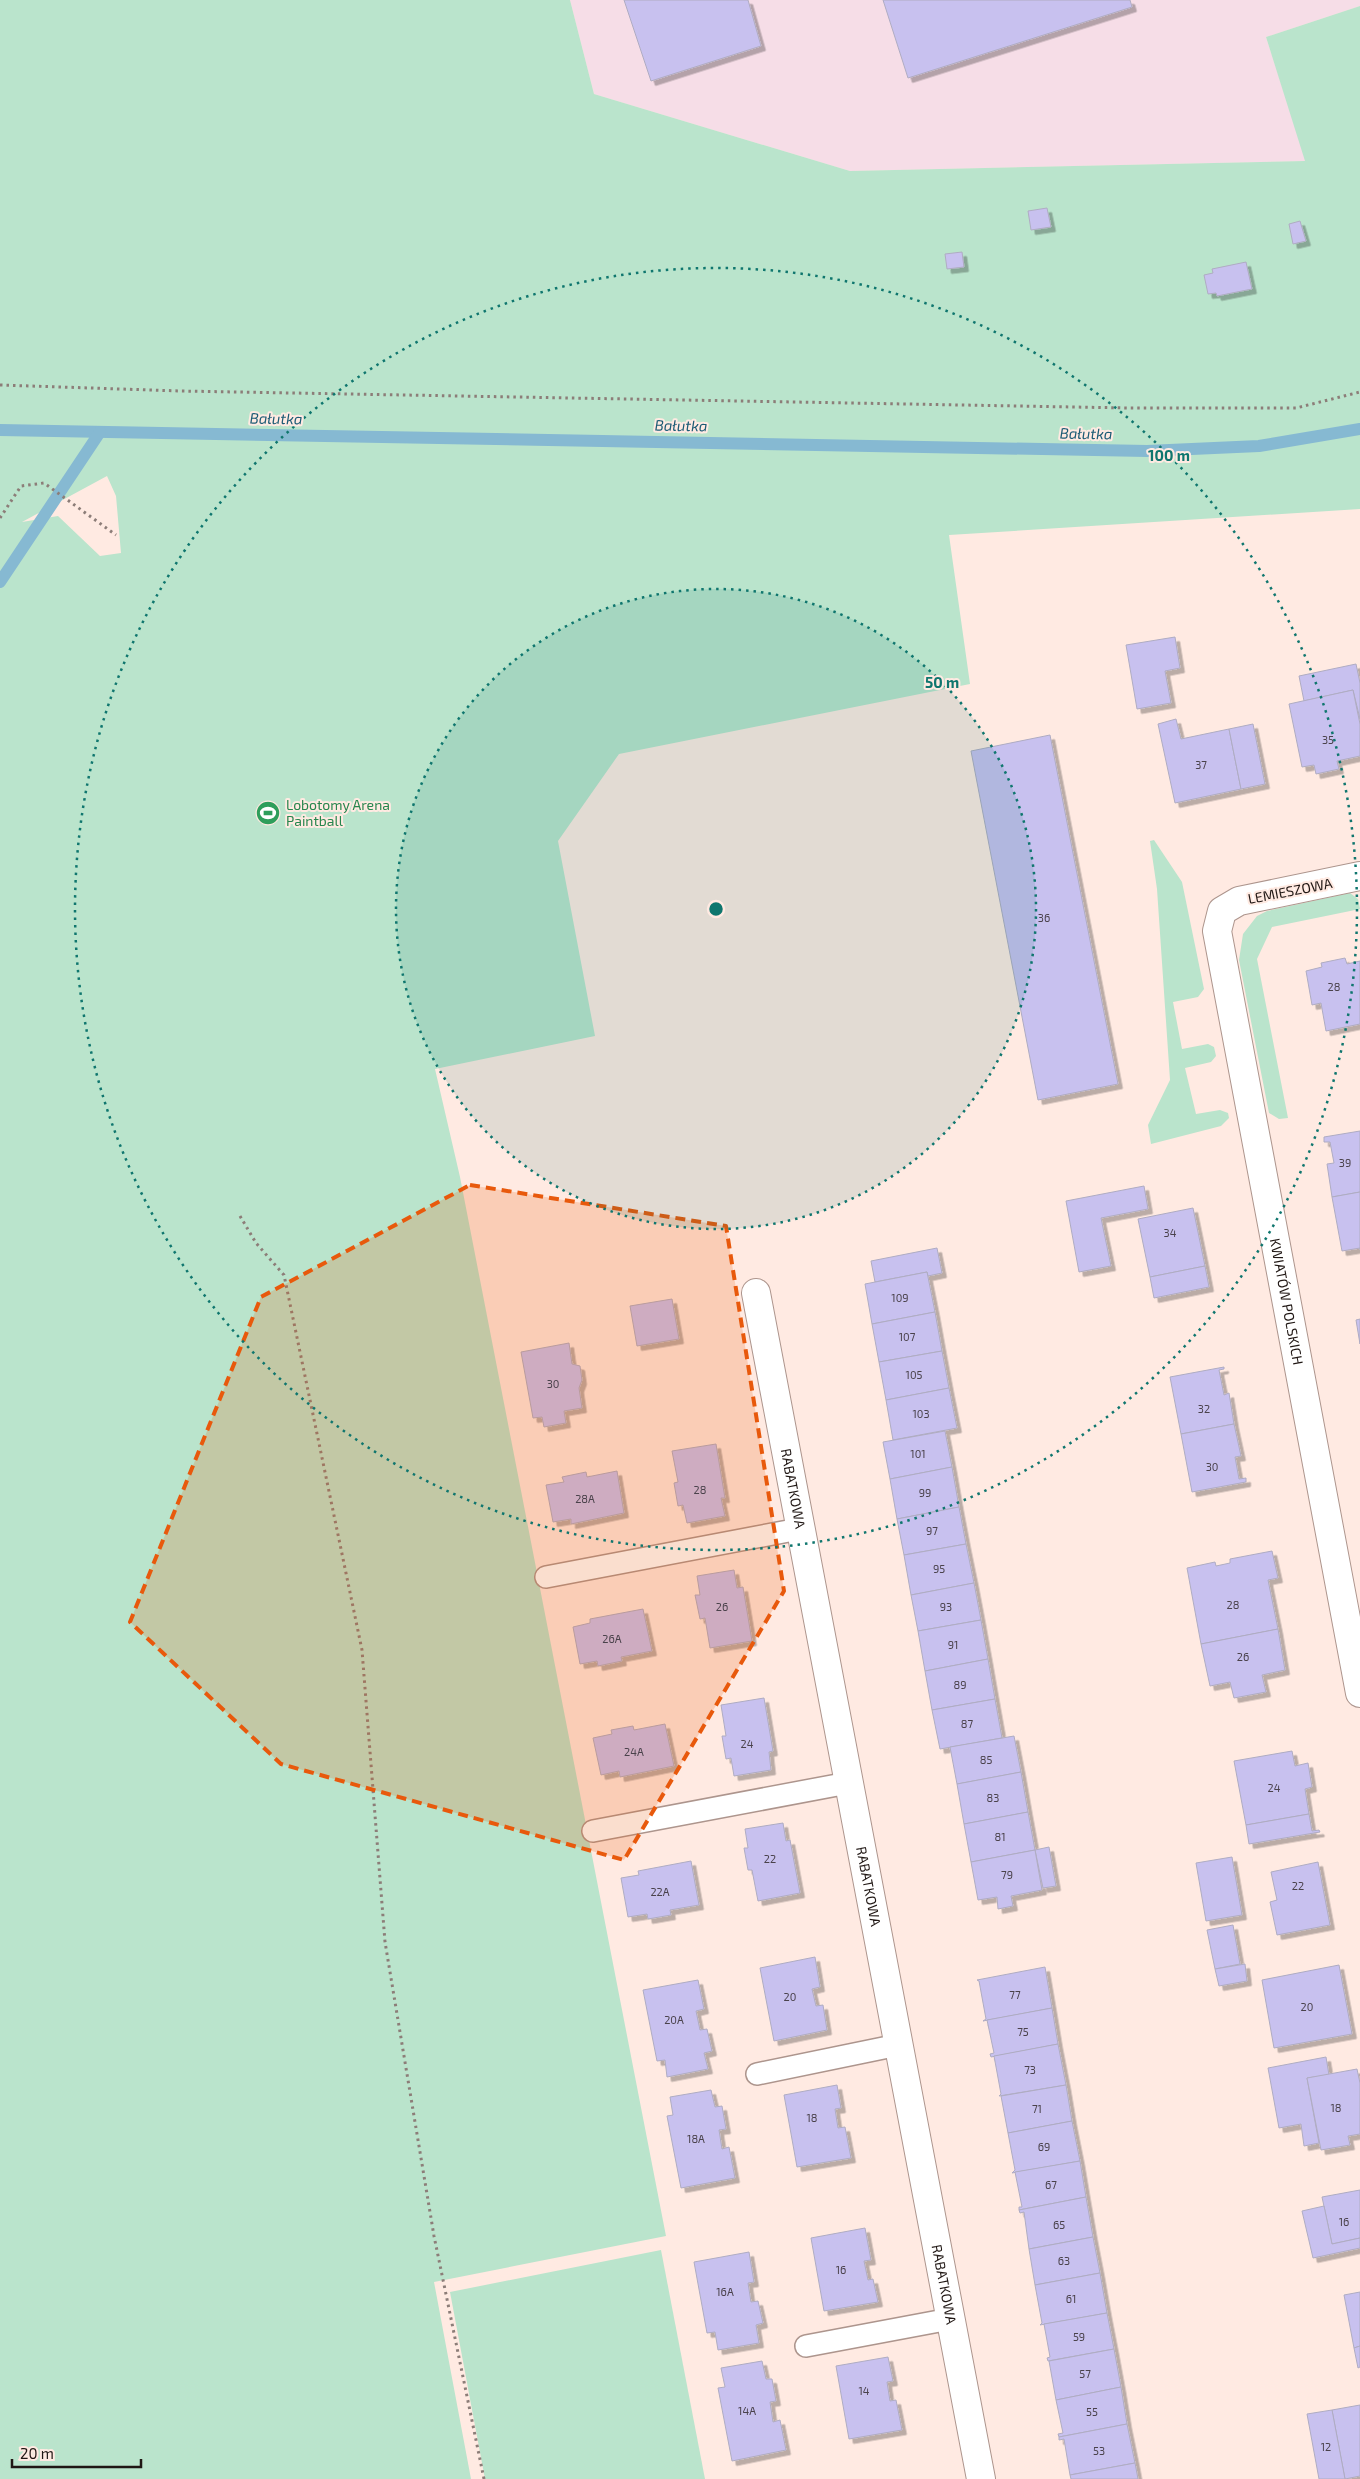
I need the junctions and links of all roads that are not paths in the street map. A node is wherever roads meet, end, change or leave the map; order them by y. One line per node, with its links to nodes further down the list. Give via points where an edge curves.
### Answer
1 (1360, 876): 2 (street, LEMIESZOWA, via 1239,901)
2 (1222, 911): 6 (street, KWIATÓW POLSKICH, via 1217,931)
3 (756, 1293): 4 (street, RABATKOWA)
4 (800, 1529): 5 (lane); 7 (street, RABATKOWA)
5 (546, 1577)
6 (1360, 1693)
7 (848, 1783): 8 (lane); 9 (street, RABATKOWA)
8 (593, 1831)
9 (898, 2045): 10 (lane); 11 (street, RABATKOWA)
10 (757, 2074)
11 (950, 2319): 12 (lane); 13 (street, RABATKOWA)
12 (806, 2346)
13 (981, 2479)

